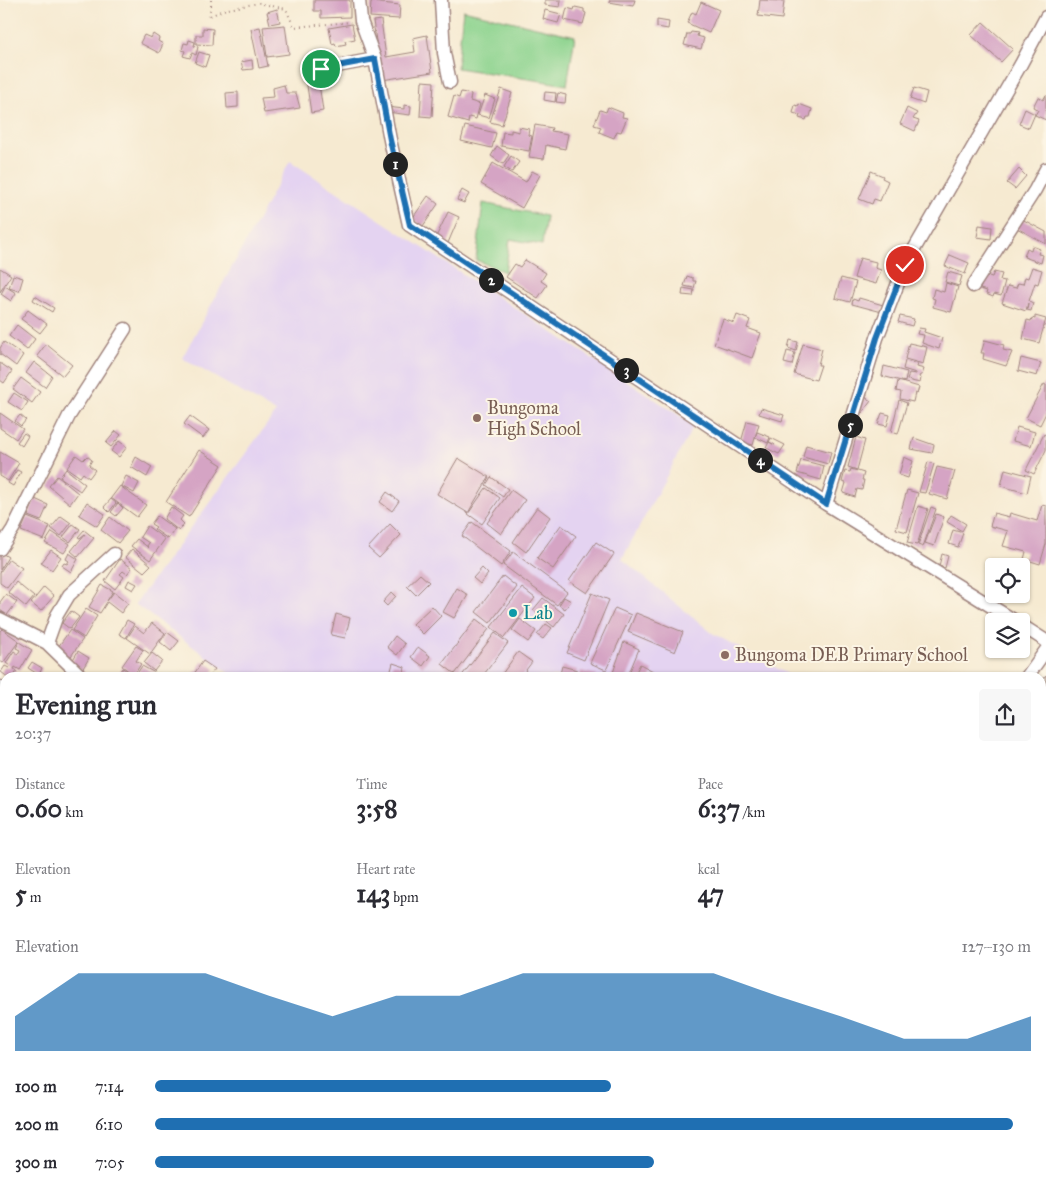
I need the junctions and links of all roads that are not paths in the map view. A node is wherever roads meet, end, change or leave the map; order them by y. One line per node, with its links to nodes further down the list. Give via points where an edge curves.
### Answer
1 (359, 0): 4 (street, via 360,21)
2 (441, 0): 6 (street, via 444,53)
3 (1046, 17): 10 (street, via 905,265 877,338)
4 (375, 59): 5 (street); 10 (street, via 410,225)
5 (321, 69)
6 (450, 82)
7 (1046, 170): 8 (street)
8 (973, 286)
9 (125, 329): 11 (street, via 69,416 13,530)
10 (826, 504): 13 (street)
11 (0, 549)
12 (114, 554): 17 (street, via 70,596 57,615)
13 (1002, 613)
14 (0, 619): 17 (street)
15 (1030, 631): 16 (street)
16 (1046, 641)
17 (47, 643): 19 (street)
18 (1045, 654): 20 (street)
19 (77, 672)
20 (1031, 672)

